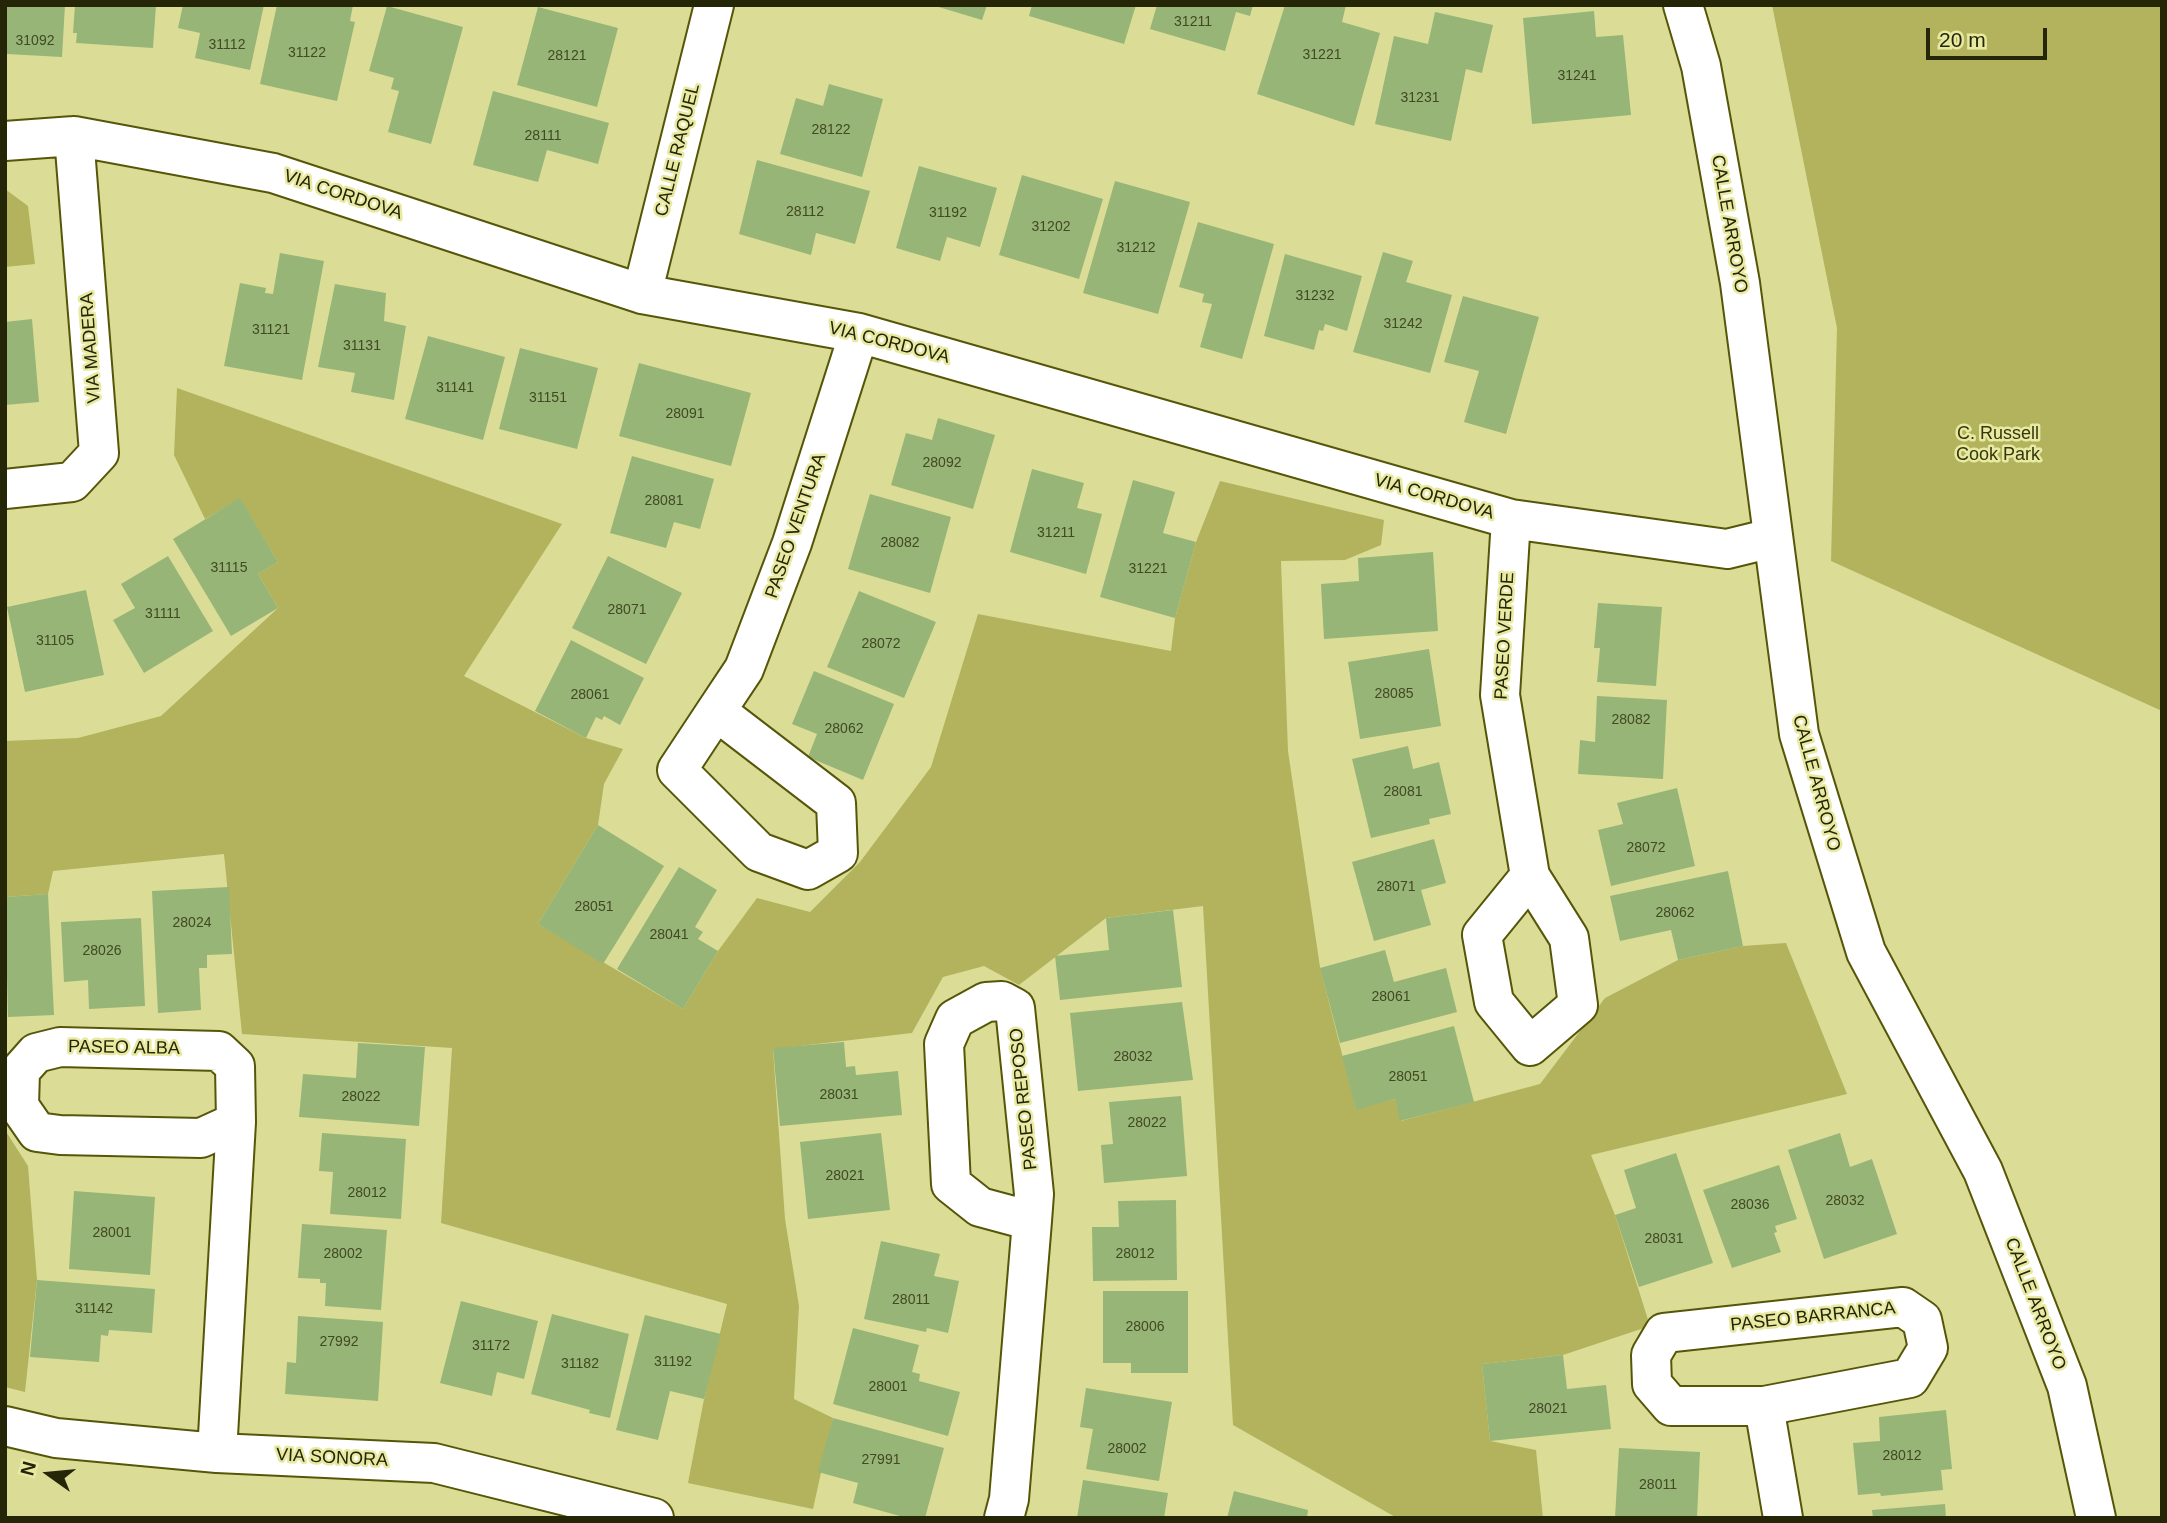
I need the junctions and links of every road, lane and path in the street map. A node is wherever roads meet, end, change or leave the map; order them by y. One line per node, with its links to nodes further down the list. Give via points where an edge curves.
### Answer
1 (714, 5): 5 (street, CALLE RAQUEL)
2 (1683, 5): 9 (street, CALLE ARROYO, via 1701,66 1740,283)
3 (74, 136): 4 (street, VIA CORDOVA); 5 (street, VIA CORDOVA, via 274,173); 7 (street, VIA MADERA, via 99,453 72,482)
4 (5, 141)
5 (642, 294): 6 (street, VIA CORDOVA)
6 (859, 333): 8 (street, VIA CORDOVA); 10 (street, PASEO VENTURA, via 792,543 744,669)
7 (5, 489)
8 (1511, 519): 9 (street, VIA CORDOVA, via 1727,549); 11 (street, PASEO VERDE, via 1500,695)
9 (1772, 538): 20 (street, CALLE ARROYO, via 1799,734 1866,953 1983,1171 2067,1386)
10 (716, 711)
11 (1530, 876)
12 (236, 1122): 12 (street, PASEO ALBA, via 235,1066 219,1051 60,1047 36,1052 20,1071 19,1106 37,1132 201,1138); 16 (street, PASEO ALBA)
13 (1032, 1221): 13 (street, PASEO REPOSO, via 1034,1194 1015,1008 1002,1001 986,1002 955,1019 944,1044 951,1184 980,1207); 18 (street, PASEO REPOSO)
14 (1764, 1406): 14 (street, PASEO BARRANCA, via 1910,1378 1927,1348 1922,1320 1903,1307 1664,1333 1651,1355 1652,1384 1671,1406); 19 (street)
15 (5, 1426): 16 (street, VIA SONORA, via 56,1438)
16 (217, 1453): 17 (street, VIA SONORA, via 434,1463)
17 (654, 1518)
18 (1004, 1518)
19 (1783, 1518)
20 (2096, 1518)

